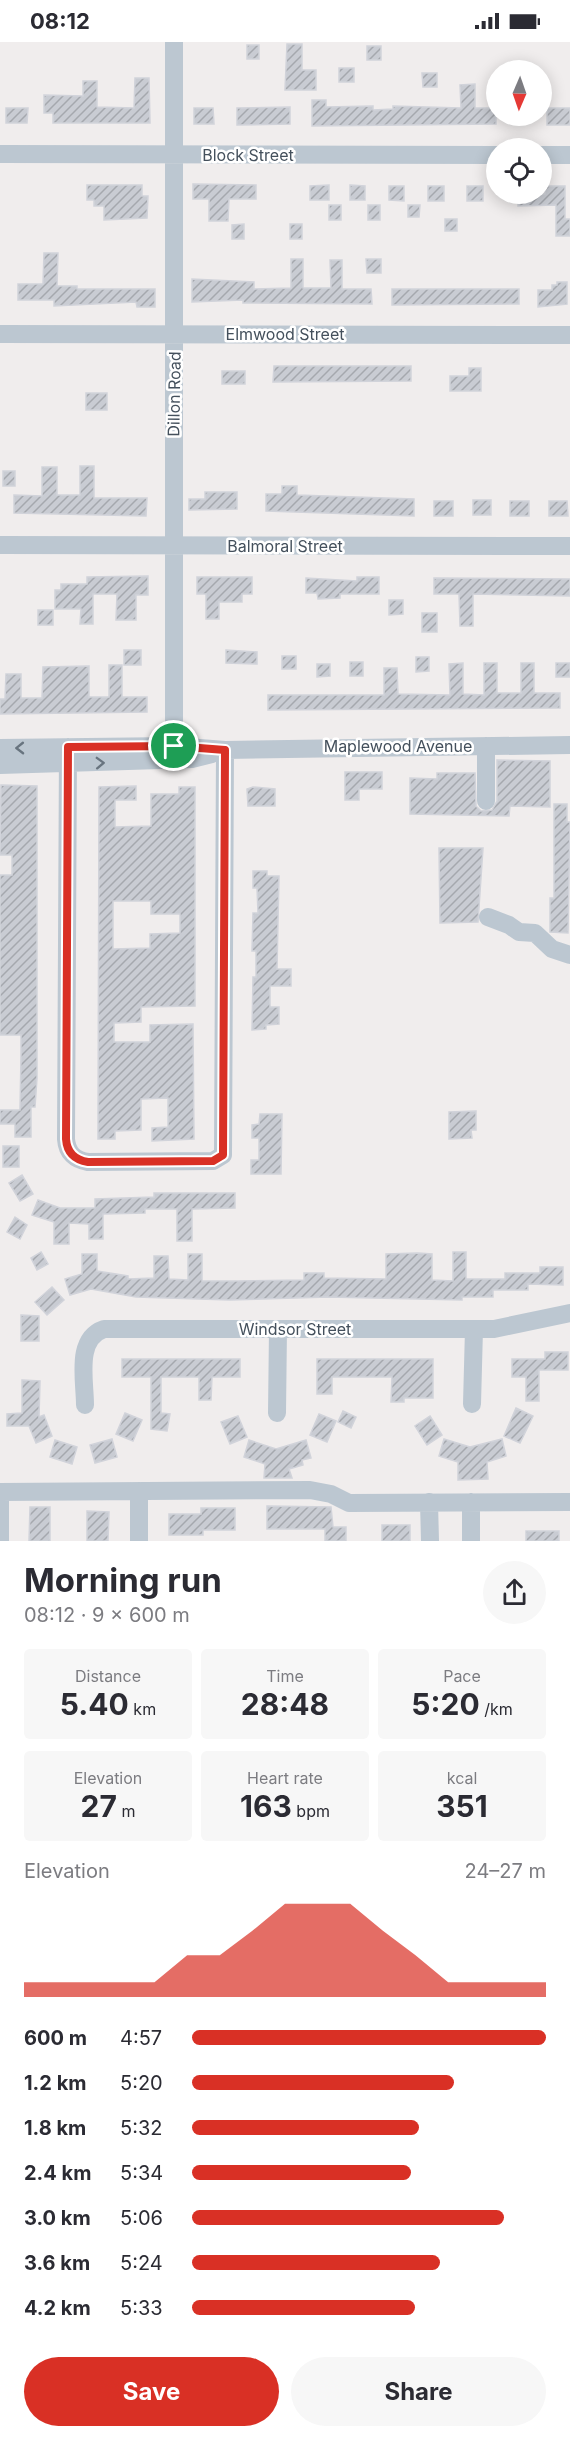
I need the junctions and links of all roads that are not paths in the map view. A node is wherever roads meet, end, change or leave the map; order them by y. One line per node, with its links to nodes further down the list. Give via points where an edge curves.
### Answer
1 (174, 42): 3 (street, Dillon Road)
2 (0, 154): 3 (street, Block Street)
3 (173, 155): 4 (street, Block Street); 8 (street, Dillon Road)
4 (486, 155)
5 (552, 155): 6 (street)
6 (570, 155)
7 (0, 334): 8 (street, Elmwood Street)
8 (174, 334): 9 (street, Elmwood Street); 11 (street, Dillon Road)
9 (570, 335)
10 (0, 545): 11 (street, Balmoral Street)
11 (172, 546): 12 (street, Balmoral Street); 14 (street, Dillon Road)
12 (570, 546)
13 (570, 745): 15 (street, Maplewood Avenue)
14 (174, 746): 17 (street, Maplewood Avenue); 18 (street, Maplewood Avenue)
15 (486, 746): 17 (street, Maplewood Avenue); 20 (street)
16 (0, 748): 18 (street, Maplewood Avenue, one-way to 16)
17 (225, 750): 18 (street, Maplewood Avenue, one-way to 17, via 192,759); 18 (street, via 223,1155 213,1161 80,1161 71,1153 66,1139)
18 (68, 756): 19 (street, Maplewood Avenue)
19 (0, 765)
20 (486, 801)
21 (488, 917): 22 (street, via 519,932 535,933 552,949)
22 (570, 955)
23 (570, 1314): 25 (street, Windsor Street, via 504,1328)
24 (278, 1329): 25 (street, Windsor Street); 27 (street, Windsor Street, via 95,1332 85,1348); 28 (street)
25 (474, 1329): 26 (street)
26 (472, 1404)
27 (85, 1405)
28 (277, 1413)
29 (140, 1491): 30 (street, via 310,1490 349,1503); 33 (street, via 0,1492); 34 (street)
30 (429, 1502): 31 (street); 35 (street)
31 (471, 1502): 32 (street); 36 (street)
32 (570, 1502)
33 (0, 1541)
34 (139, 1541)
35 (430, 1541)
36 (471, 1541)

